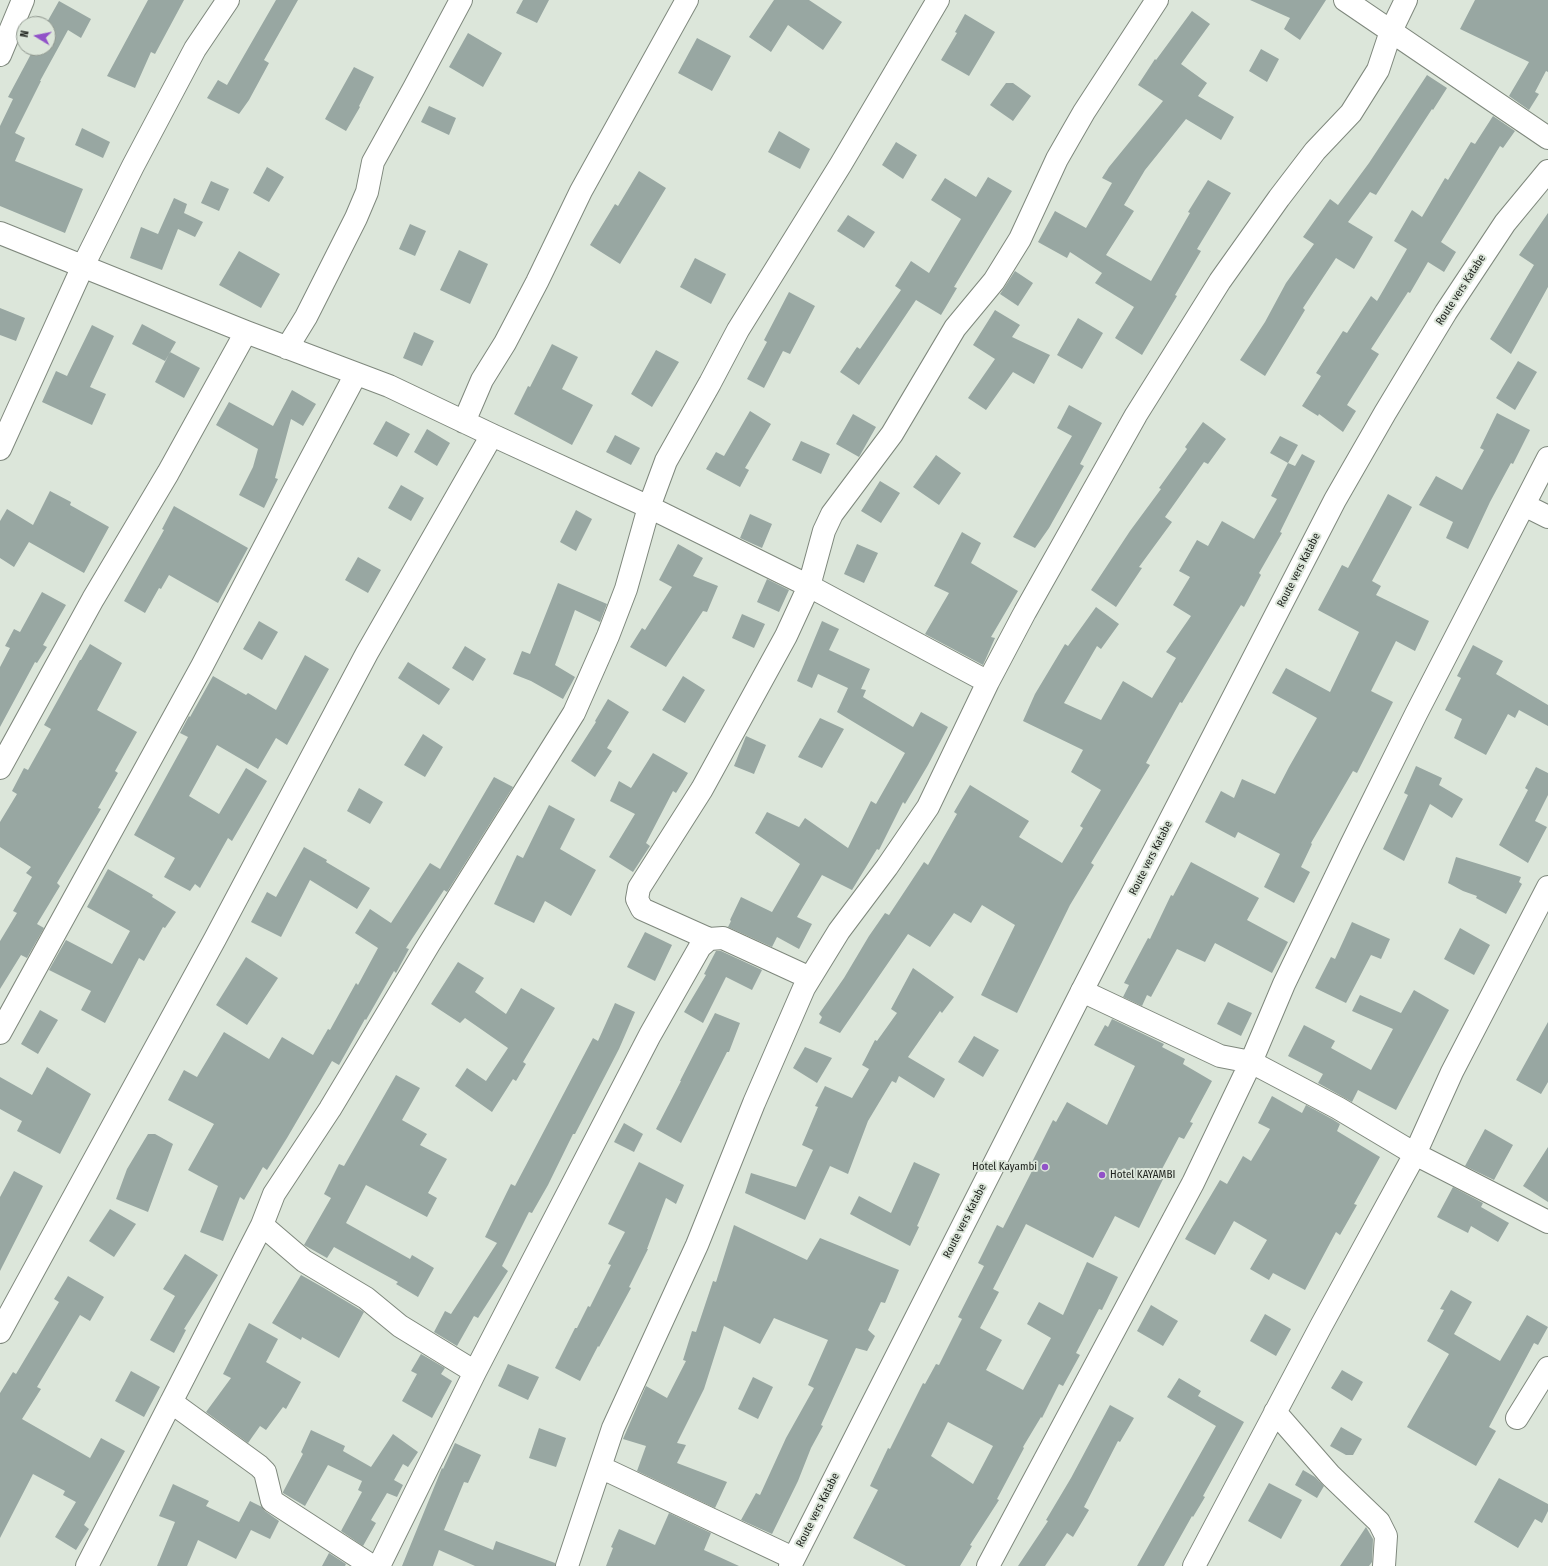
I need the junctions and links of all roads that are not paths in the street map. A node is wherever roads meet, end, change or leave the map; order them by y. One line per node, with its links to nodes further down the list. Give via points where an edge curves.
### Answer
1 (24, 0): 10 (street)
2 (228, 0): 14 (street, via 195,49)
3 (461, 0): 16 (street, via 373,162 367,192 356,218 306,317)
4 (687, 0): 18 (street, via 581,191 537,282 482,380)
5 (938, 0): 23 (street, via 841,164 738,330 666,461)
6 (1157, 0): 25 (street, via 1084,112 1057,159 1020,239 994,281 955,328 892,434 832,514 824,531)
7 (1345, 0): 9 (street)
8 (1406, 0): 9 (street)
9 (1391, 31): 11 (street); 26 (street, via 1378,70 1351,113 1315,151 1256,230 1136,415)
10 (0, 55)
11 (1548, 138)
12 (1548, 171): 31 (street, Route vers Katabe, via 1505,223 1446,312 1335,500)
13 (0, 233): 14 (street)
14 (83, 266): 15 (street); 20 (street)
15 (246, 332): 16 (street); 27 (street)
16 (287, 348): 17 (street)
17 (356, 374): 18 (street, via 389,386); 32 (street, via 202,666)
18 (464, 422): 19 (street)
19 (492, 435): 23 (street); 37 (street, via 367,654 216,939)
20 (2, 443)
21 (1548, 458): 22 (street)
22 (1524, 505): 24 (street); 33 (street, via 1351,845 1284,984)
23 (649, 507): 25 (street); 36 (street, via 626,589 574,713 429,944 330,1109 274,1194)
24 (1548, 517)
25 (809, 586): 26 (street); 29 (street, via 786,636 702,789 639,888 637,899 642,909)
26 (988, 682): 30 (street, via 928,807 839,931)
27 (0, 768)
28 (1548, 887): 34 (street, via 1456,1066)
29 (709, 939): 30 (street, via 723,938); 39 (street, via 700,948 650,1035)
30 (810, 978): 43 (street, via 754,1103 697,1245 613,1428)
31 (1082, 990): 33 (street, via 1220,1056); 44 (street, Route vers Katabe)
32 (0, 1033)
33 (1251, 1062): 34 (street, via 1338,1108); 49 (street, via 1193,1183)
34 (1415, 1154): 35 (street); 41 (street)
35 (1548, 1222)
36 (262, 1225): 39 (street, via 304,1261 366,1298 400,1326); 40 (street)
37 (0, 1332)
38 (1548, 1368): 42 (street)
39 (475, 1372): 47 (street)
40 (171, 1402): 45 (street); 46 (street, via 259,1466 264,1472 272,1502)
41 (1276, 1412): 50 (street); 51 (street, via 1330,1475 1379,1522 1386,1536)
42 (1517, 1418)
43 (600, 1467): 44 (street); 48 (street)
44 (791, 1562)
45 (87, 1566)
46 (372, 1566)
47 (379, 1566)
48 (567, 1566)
49 (988, 1566)
50 (1194, 1566)
51 (1384, 1566)

